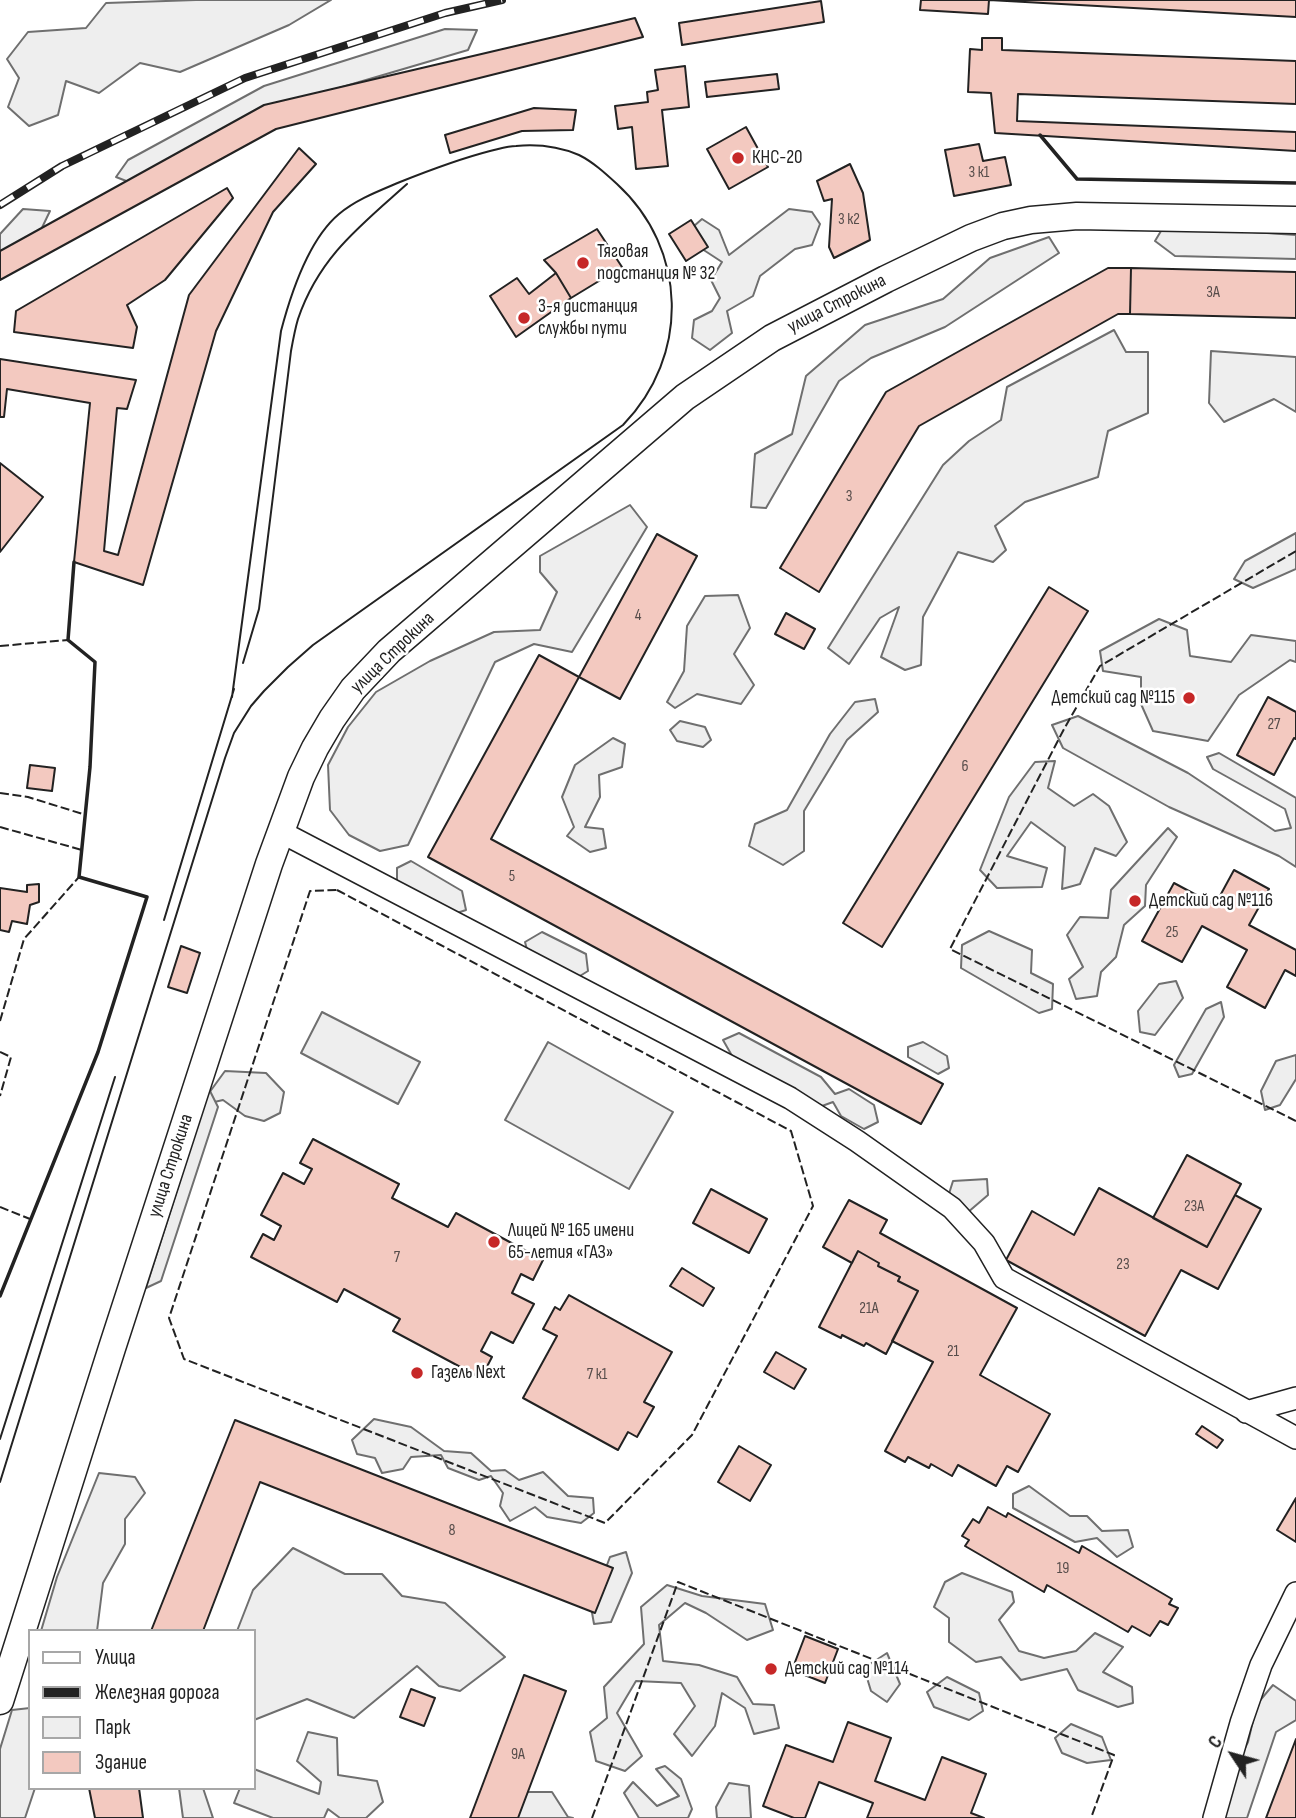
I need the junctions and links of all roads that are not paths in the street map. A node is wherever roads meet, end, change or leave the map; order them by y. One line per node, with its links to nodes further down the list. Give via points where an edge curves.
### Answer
1 (1296, 220): 2 (street, улица Строкина, via 1076,216 1012,224 886,279 772,338 685,397 389,650 320,738)
2 (281, 832): 4 (street, via 790,1098 953,1208 984,1243 1004,1278); 7 (street, улица Строкина)
3 (1296, 1398): 4 (street)
4 (1246, 1412): 5 (street)
5 (1296, 1438)
6 (1296, 1593): 8 (street, via 1261,1665)
7 (0, 1701)
8 (1213, 1818)

